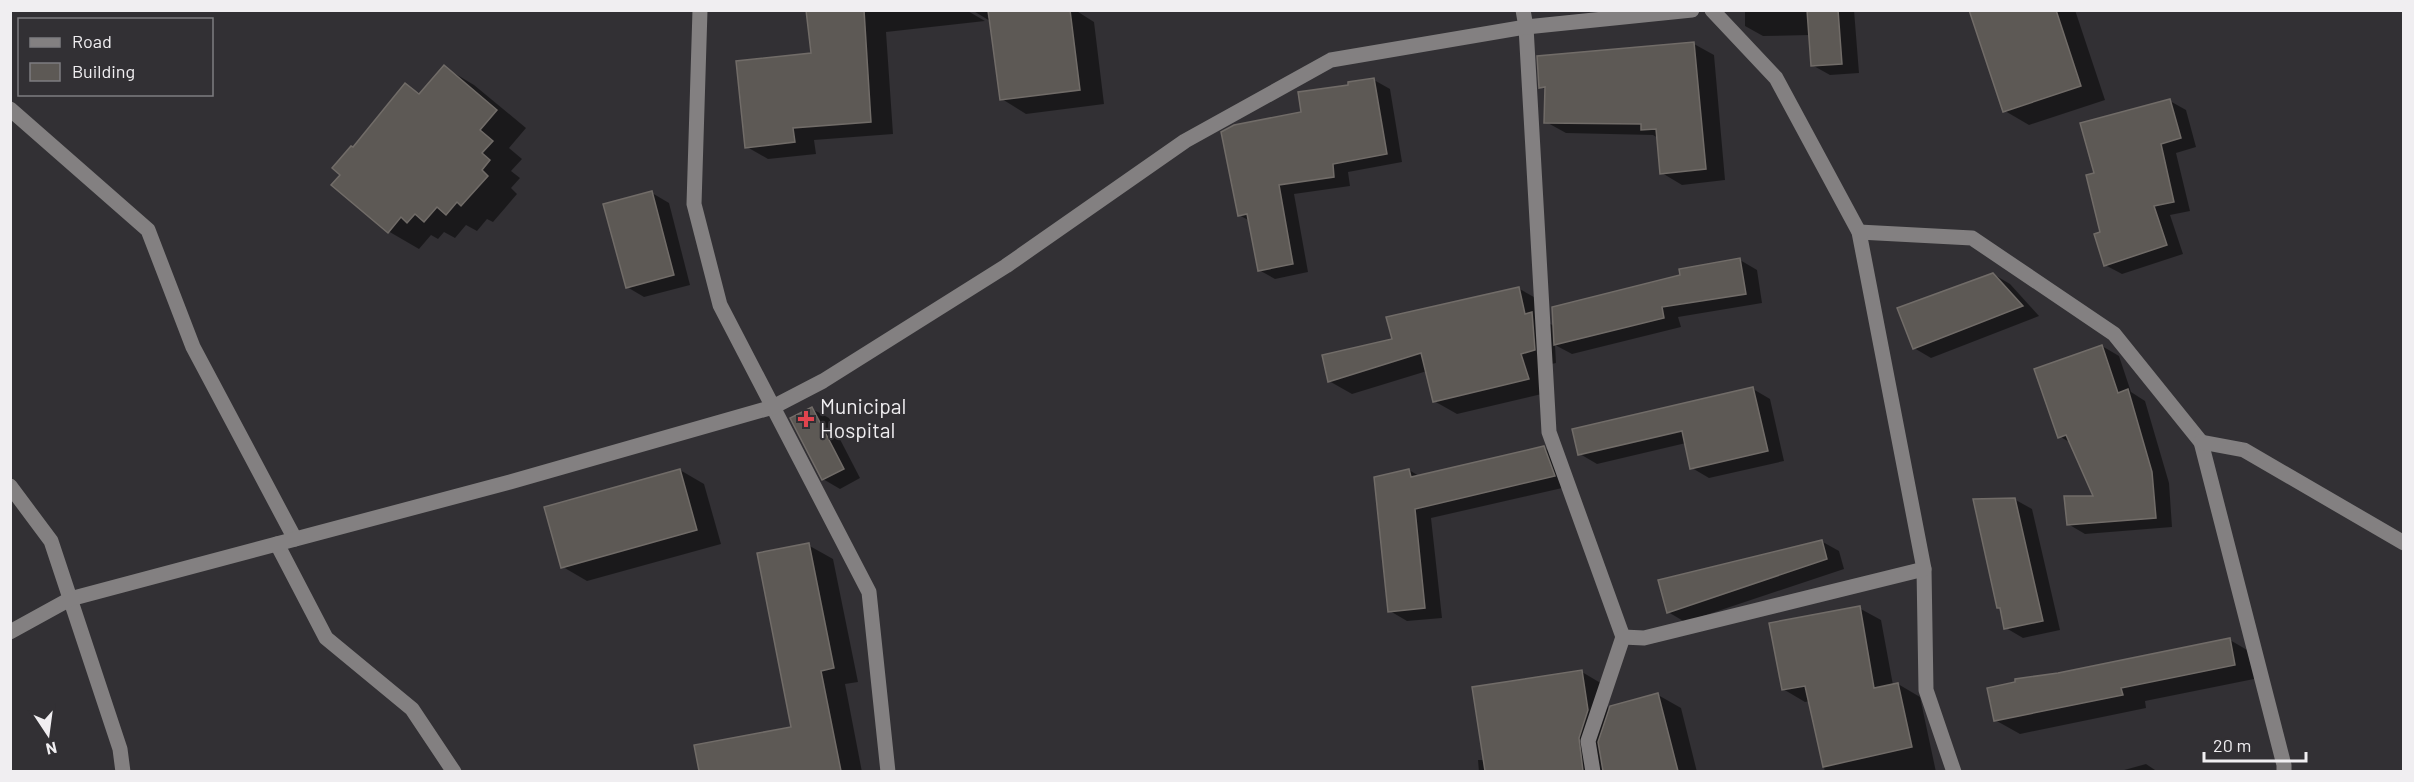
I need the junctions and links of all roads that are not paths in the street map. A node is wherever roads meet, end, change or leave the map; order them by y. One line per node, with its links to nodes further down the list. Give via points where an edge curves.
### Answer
1 (700, 10): 8 (street, via 694,204 720,305)
2 (1523, 10): 5 (street)
3 (1692, 10): 5 (street)
4 (1712, 10): 7 (street, via 1776,78)
5 (1526, 27): 8 (street, via 1331,60 1185,141 1005,266 824,381); 17 (street, via 1549,432)
6 (10, 109): 11 (street, via 148,230 193,347)
7 (1858, 232): 9 (street, via 1972,238 2114,334); 14 (street)
8 (774, 407): 11 (street); 20 (street, via 869,592)
9 (2201, 442): 12 (street, via 2244,450); 23 (street)
10 (10, 486): 15 (street, via 51,541)
11 (295, 539): 13 (street)
12 (2403, 543)
13 (277, 544): 15 (street); 19 (street, via 326,638 412,709)
14 (1924, 569): 17 (street, via 1644,638); 22 (street, via 1926,690)
15 (70, 599): 16 (street); 18 (street, via 120,749)
16 (10, 632)
17 (1623, 637): 21 (street, via 1588,741)
18 (123, 771)
19 (454, 771)
20 (888, 771)
21 (1593, 771)
22 (1954, 771)
23 (2284, 771)

